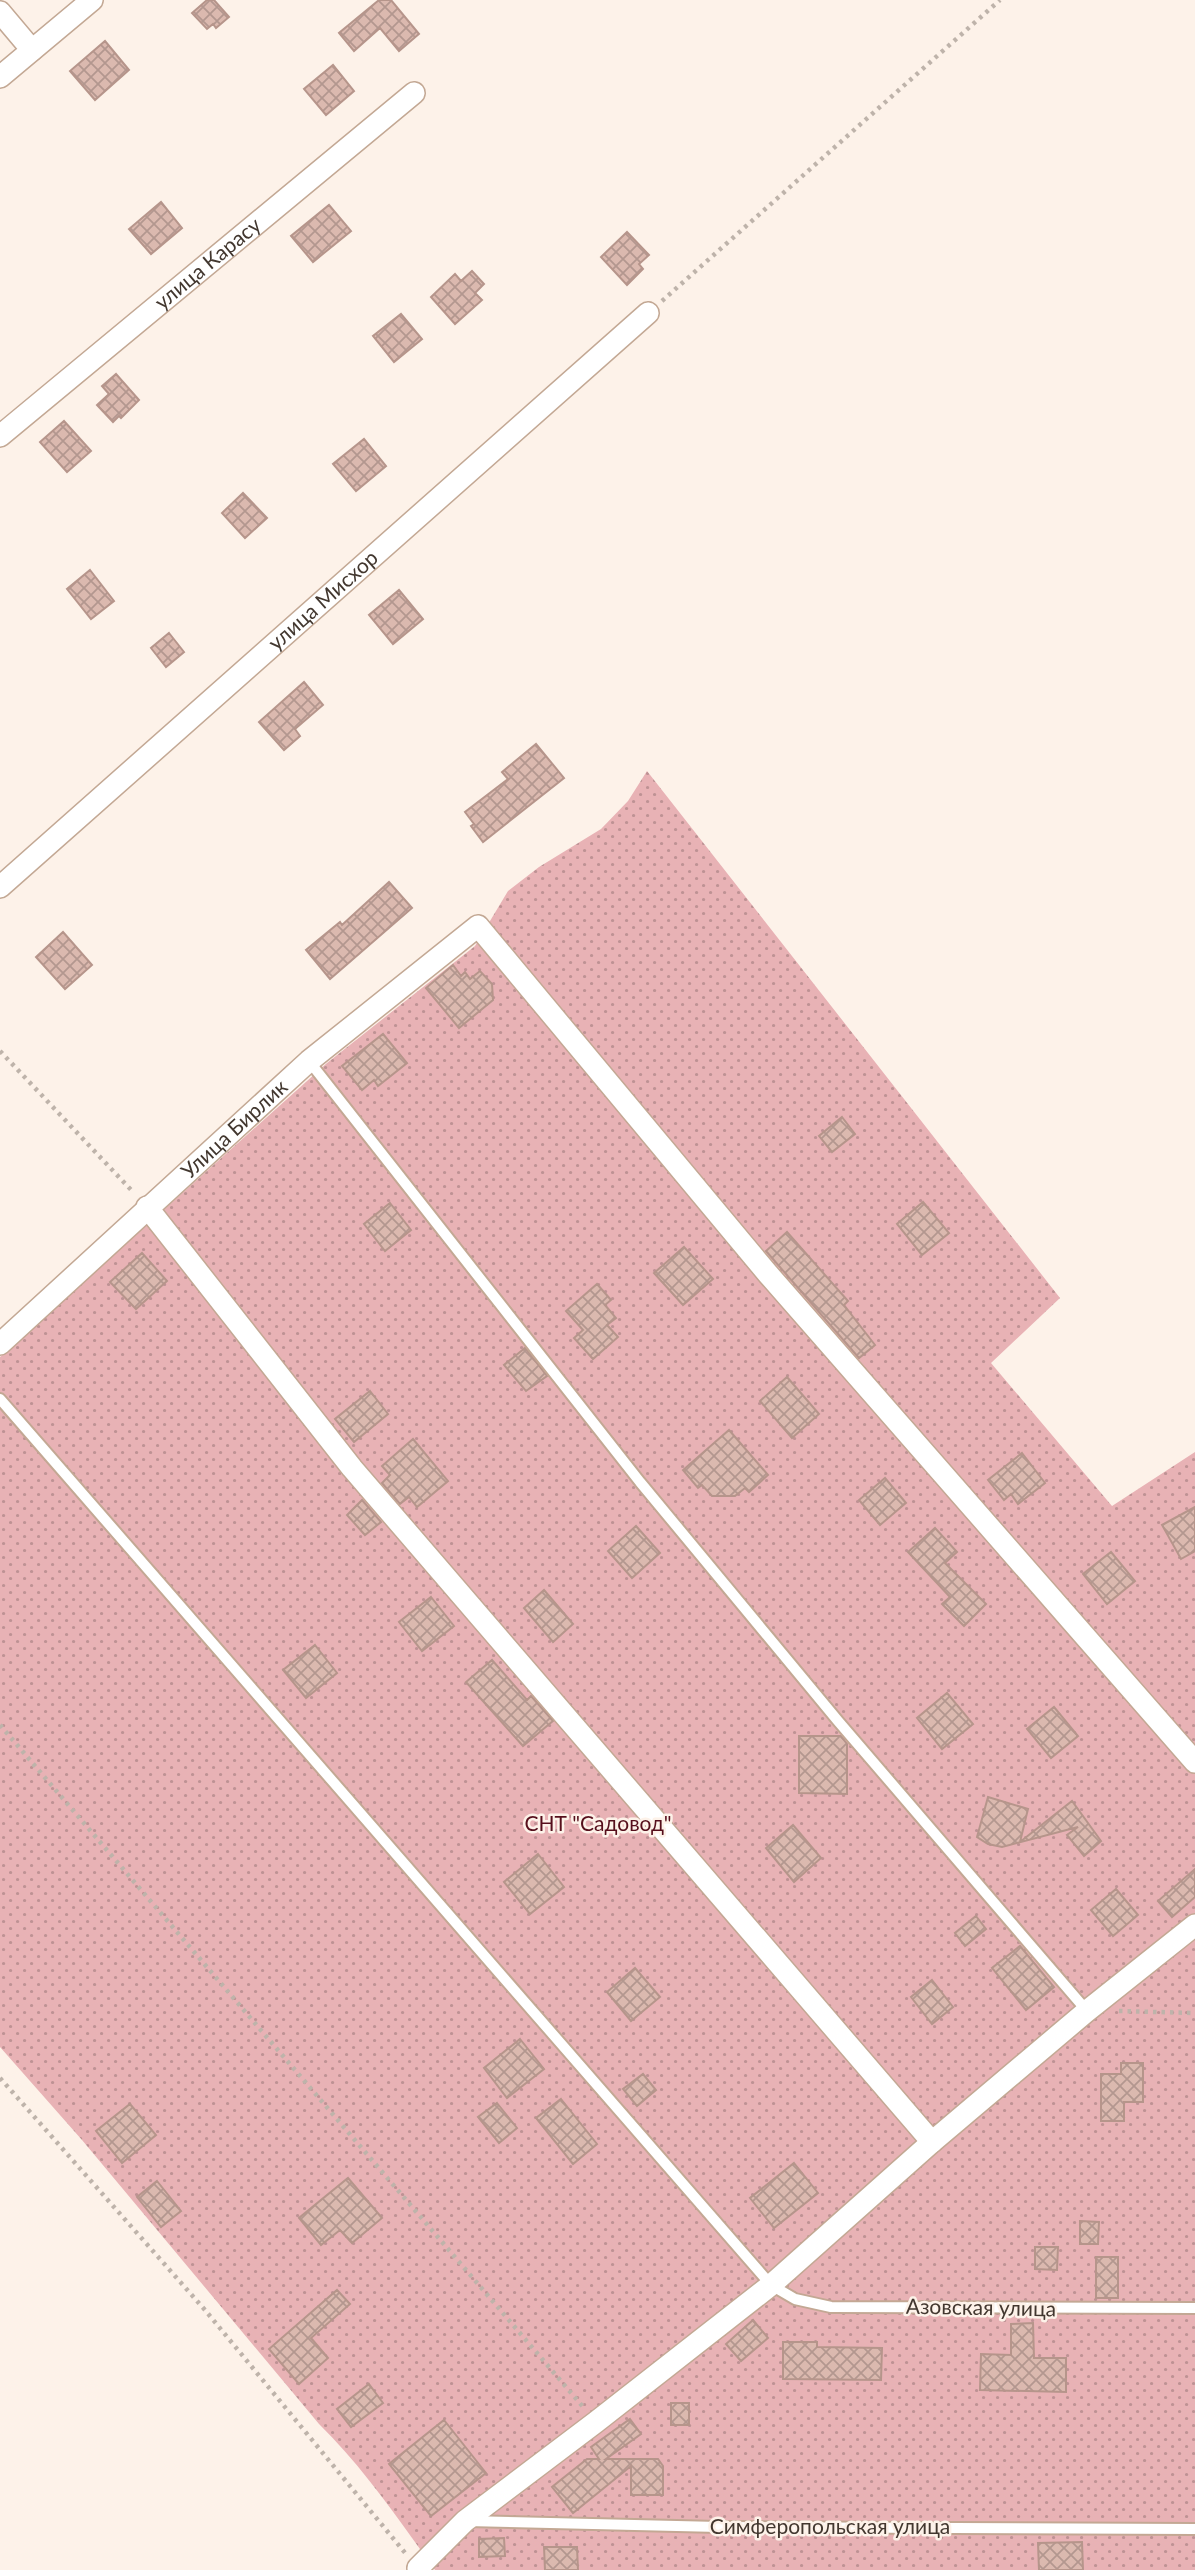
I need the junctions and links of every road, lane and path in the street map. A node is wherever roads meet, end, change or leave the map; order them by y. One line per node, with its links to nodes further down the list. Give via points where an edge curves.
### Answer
1 (92, 0): 4 (street)
2 (1000, 0): 7 (path)
3 (0, 12): 4 (street)
4 (32, 50): 5 (street)
5 (0, 77)
6 (414, 93): 8 (street, улица Карасу)
7 (648, 313): 9 (street, улица Мисхор)
8 (0, 436)
9 (0, 887)
10 (0, 1051): 12 (path)
11 (309, 1061): 12 (street, Улица Бирлик); 16 (street, Улица Бирлик, via 478,926 768,1274); 18 (lane, via 640,1482)
12 (147, 1207): 13 (street, Улица Бирлик); 21 (street, via 352,1468)
13 (0, 1344)
14 (0, 1399): 22 (lane)
15 (0, 1725): 24 (path)
16 (1195, 1762)
17 (1195, 1925): 18 (street)
18 (1087, 2011): 19 (path); 21 (street)
19 (1195, 2013)
20 (0, 2078): 27 (path, via 205,2310)
21 (932, 2142): 22 (street)
22 (771, 2285): 23 (lane, Азовская улица, via 795,2299 831,2307); 24 (street)
23 (1195, 2308)
24 (596, 2422): 25 (street)
25 (465, 2521): 26 (lane, Симферопольская улица); 27 (street)
26 (1195, 2529)
27 (419, 2569)

